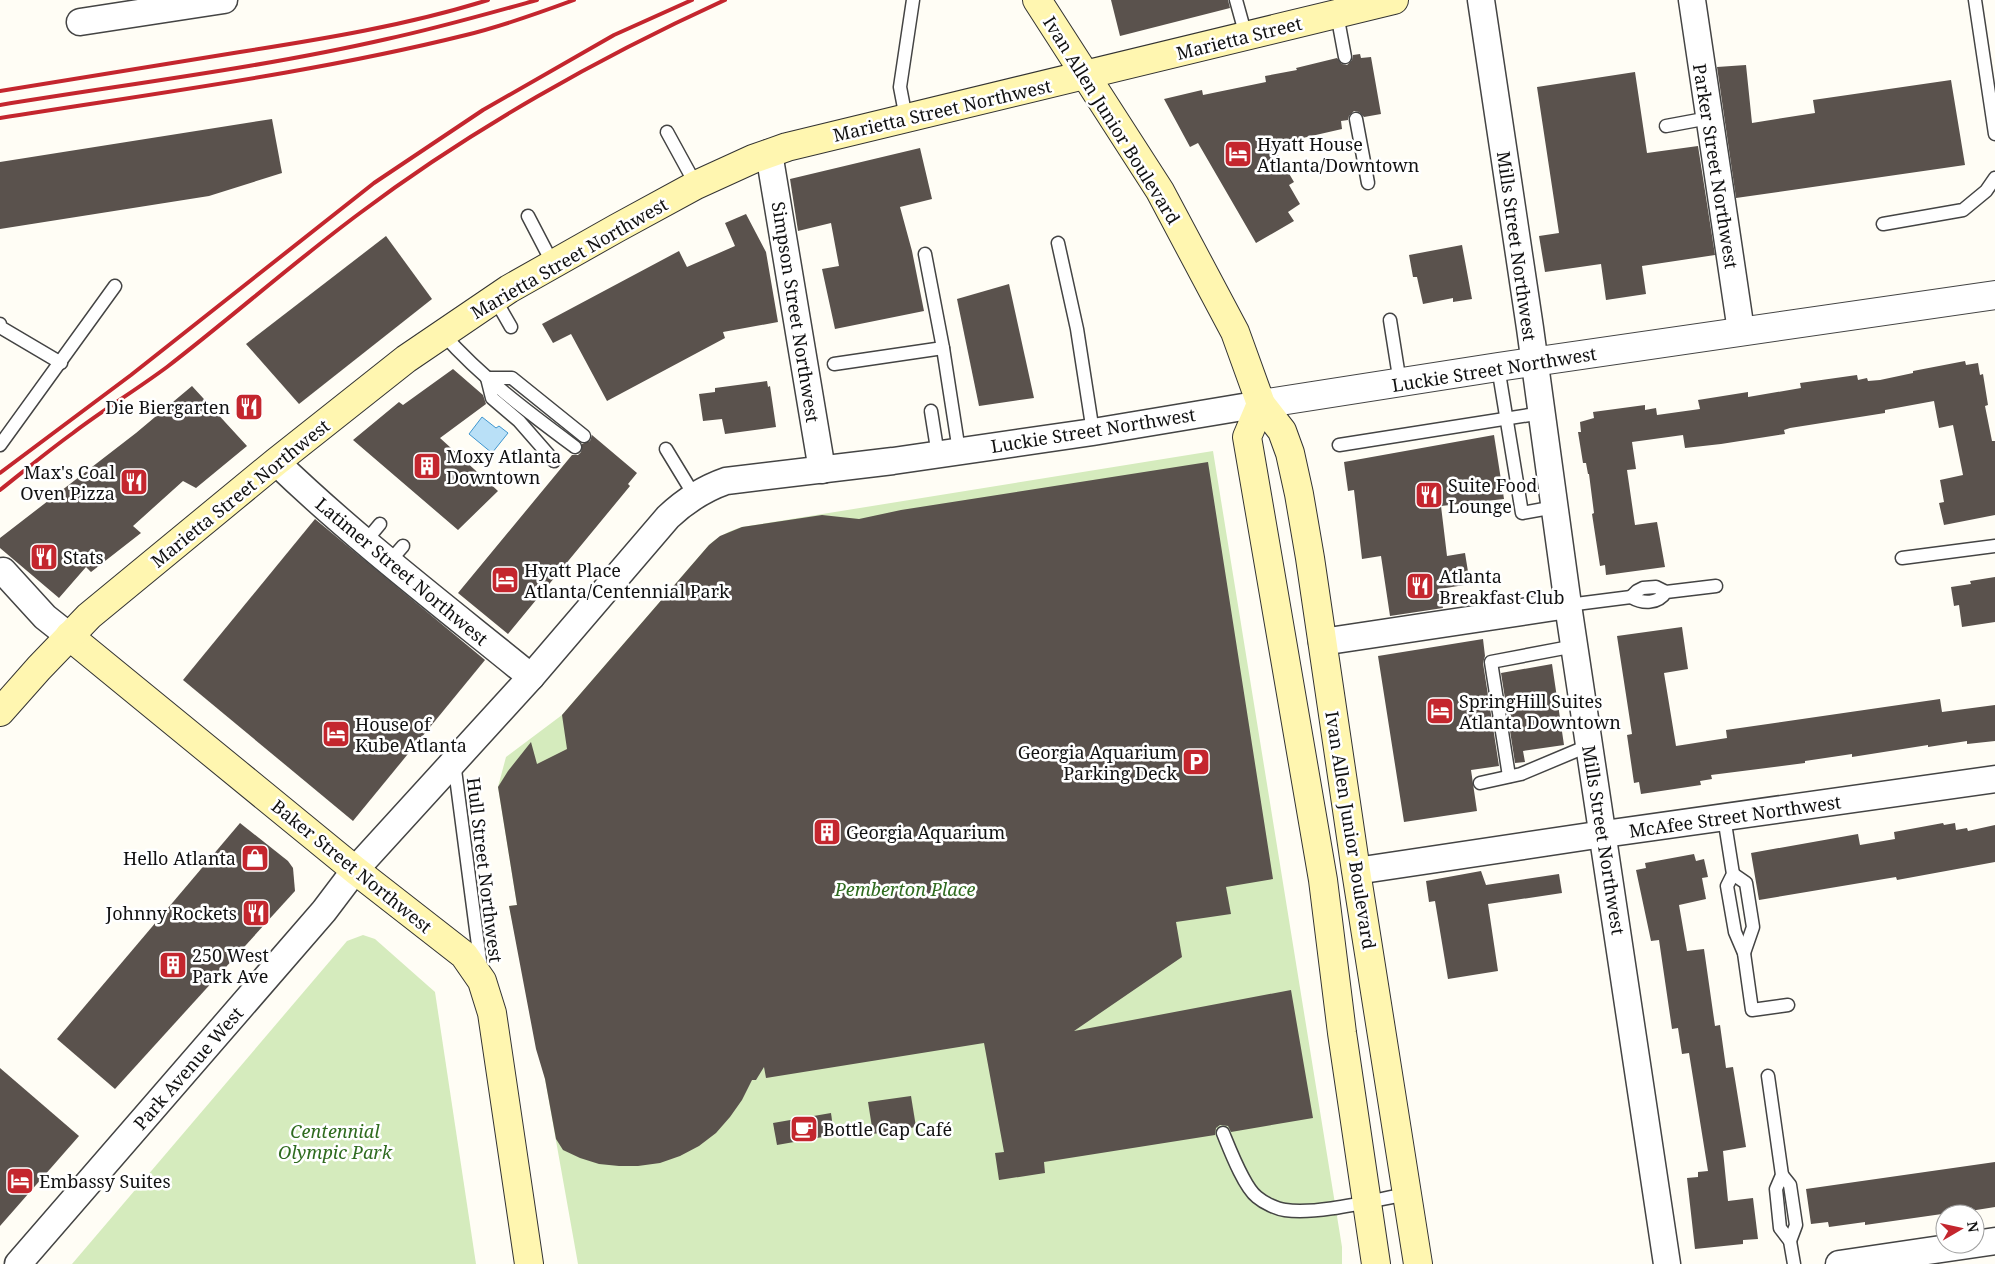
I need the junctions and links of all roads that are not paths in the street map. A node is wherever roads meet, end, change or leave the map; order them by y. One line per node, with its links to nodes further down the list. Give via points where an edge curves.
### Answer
1 (224, 0): 10 (street)
2 (913, 0): 14 (lane, via 900,87)
3 (1037, 0): 13 (main road, Ivan Allen Junior Boulevard)
4 (1236, 0): 11 (lane)
5 (1394, 0): 9 (main road, Marietta Street)
6 (1481, 0): 39 (street, Mills Street Northwest)
7 (1692, 0): 15 (street, Parker Street Northwest)
8 (1975, 0): 19 (lane)
9 (1336, 14): 11 (main road, Marietta Street); 12 (lane)
10 (80, 22)
11 (1246, 36): 13 (main road, Marietta Street)
12 (1345, 57)
13 (1084, 75): 14 (main road, Marietta Street Northwest); 44 (main road, Ivan Allen Junior Boulevard, via 1160,191 1235,332)
14 (906, 118): 20 (main road, Marietta Street Northwest)
15 (1709, 118): 17 (lane); 35 (street, Parker Street Northwest)
16 (1356, 119): 22 (lane)
17 (1666, 126)
18 (667, 132): 23 (lane)
19 (1995, 134)
20 (769, 153): 23 (main road, Marietta Street Northwest); 58 (street, Simpson Street Northwest)
21 (1995, 178): 25 (lane, via 1986,192 1962,210)
22 (1368, 183)
23 (696, 186): 28 (main road, Marietta Street Northwest)
24 (528, 216): 28 (lane)
25 (1883, 224)
26 (1058, 243): 49 (lane, via 1077,329)
27 (925, 254): 37 (lane)
28 (553, 264): 31 (main road, Marietta Street Northwest)
29 (116, 286): 38 (lane)
30 (1995, 295): 35 (street, Luckie Street Northwest)
31 (495, 299): 34 (lane); 36 (main road, Marietta Street Northwest)
32 (1390, 320): 43 (lane)
33 (0, 324): 38 (lane, via 0,327)
34 (511, 327)
35 (1741, 331): 39 (street, Luckie Street Northwest)
36 (443, 334): 42 (lane); 57 (main road, Marietta Street Northwest)
37 (943, 348): 40 (lane); 55 (lane)
38 (61, 363): 51 (lane)
39 (1535, 363): 41 (street, Luckie Street Northwest); 46 (street, Mills Street Northwest)
40 (834, 364)
41 (1498, 367): 43 (street, Luckie Street Northwest); 48 (lane)
42 (487, 378): 47 (lane); 50 (lane, via 512,378)
43 (1400, 383): 44 (street, Luckie Street Northwest)
44 (1261, 404): 49 (street, Luckie Street Northwest); 67 (main road, Ivan Allen Junior Boulevard, via 1282,431 1290,453); 87 (main road, Ivan Allen Junior Boulevard, via 1247,437 1323,880)
45 (931, 411): 55 (lane)
46 (1542, 413): 48 (lane); 60 (street, Mills Street Northwest)
47 (523, 417): 53 (lane); 56 (lane)
48 (1507, 419): 52 (lane); 60 (lane, via 1522,513)
49 (1093, 432): 55 (street, Luckie Street Northwest)
50 (584, 436)
51 (0, 445)
52 (1339, 446)
53 (575, 447)
54 (666, 449): 59 (lane)
55 (949, 453): 58 (street, Luckie Street Northwest)
56 (554, 461)
57 (276, 462): 66 (main road, Marietta Street Northwest); 69 (street, Latimer Street Northwest, via 306,491 373,533)
58 (822, 470): 59 (street, Luckie Street Northwest, via 726,481)
59 (694, 496): 69 (street, Luckie Street Northwest, via 668,517)
60 (1555, 507): 65 (street, Mills Street Northwest)
61 (1995, 546): 62 (lane)
62 (1902, 558)
63 (1, 570): 66 (street, Baker Street Northwest, via 45,617)
64 (1716, 586): 65 (lane, via 1666,592 1656,587 1643,588 1631,598)
65 (1568, 605): 67 (street); 68 (street, Mills Street Northwest)
66 (69, 636): 70 (main road, Marietta Street Northwest); 78 (main road, Baker Street Northwest)
67 (1322, 642): 79 (main road, Ivan Allen Junior Boulevard)
68 (1575, 646): 71 (street, Mills Street Northwest); 73 (lane, via 1491,662)
69 (531, 676): 72 (street, Luckie Street Northwest)
70 (0, 712)
71 (1590, 745): 73 (lane); 77 (street, Mills Street Northwest)
72 (454, 762): 78 (street, Luckie Street Northwest); 82 (lane, Hull Street Northwest)
73 (1509, 776): 75 (lane)
74 (1995, 779): 76 (street, McAfee Street Northwest)
75 (1480, 783)
76 (1724, 817): 77 (street, McAfee Street Northwest); 80 (lane)
77 (1603, 834): 79 (street, McAfee Street Northwest); 94 (street, Mills Street Northwest)
78 (355, 870): 82 (main road, Baker Street Northwest, via 464,956); 90 (street, Park Avenue West, via 324,911)
79 (1356, 872): 86 (main road, Ivan Allen Junior Boulevard)
80 (1732, 874): 81 (lane, via 1727,886 1735,932); 81 (lane, via 1746,883 1753,927)
81 (1744, 953): 83 (lane, via 1752,1010)
82 (482, 981): 91 (main road, Baker Street Northwest, via 492,1013)
83 (1788, 1005)
84 (1768, 1076): 95 (lane, via 1782,1175 1776,1189 1780,1228 1790,1241)
85 (1222, 1133): 87 (lane, via 1249,1187 1257,1197 1277,1208 1308,1210)
86 (1407, 1194): 87 (lane); 93 (main road, Ivan Allen Junior Boulevard)
87 (1366, 1202): 92 (main road, Ivan Allen Junior Boulevard)
88 (1995, 1241): 89 (street)
89 (1911, 1258): 96 (street)
90 (18, 1264)
91 (529, 1264)
92 (1376, 1264)
93 (1418, 1264)
94 (1667, 1264)
95 (1794, 1264)
96 (1839, 1264)

